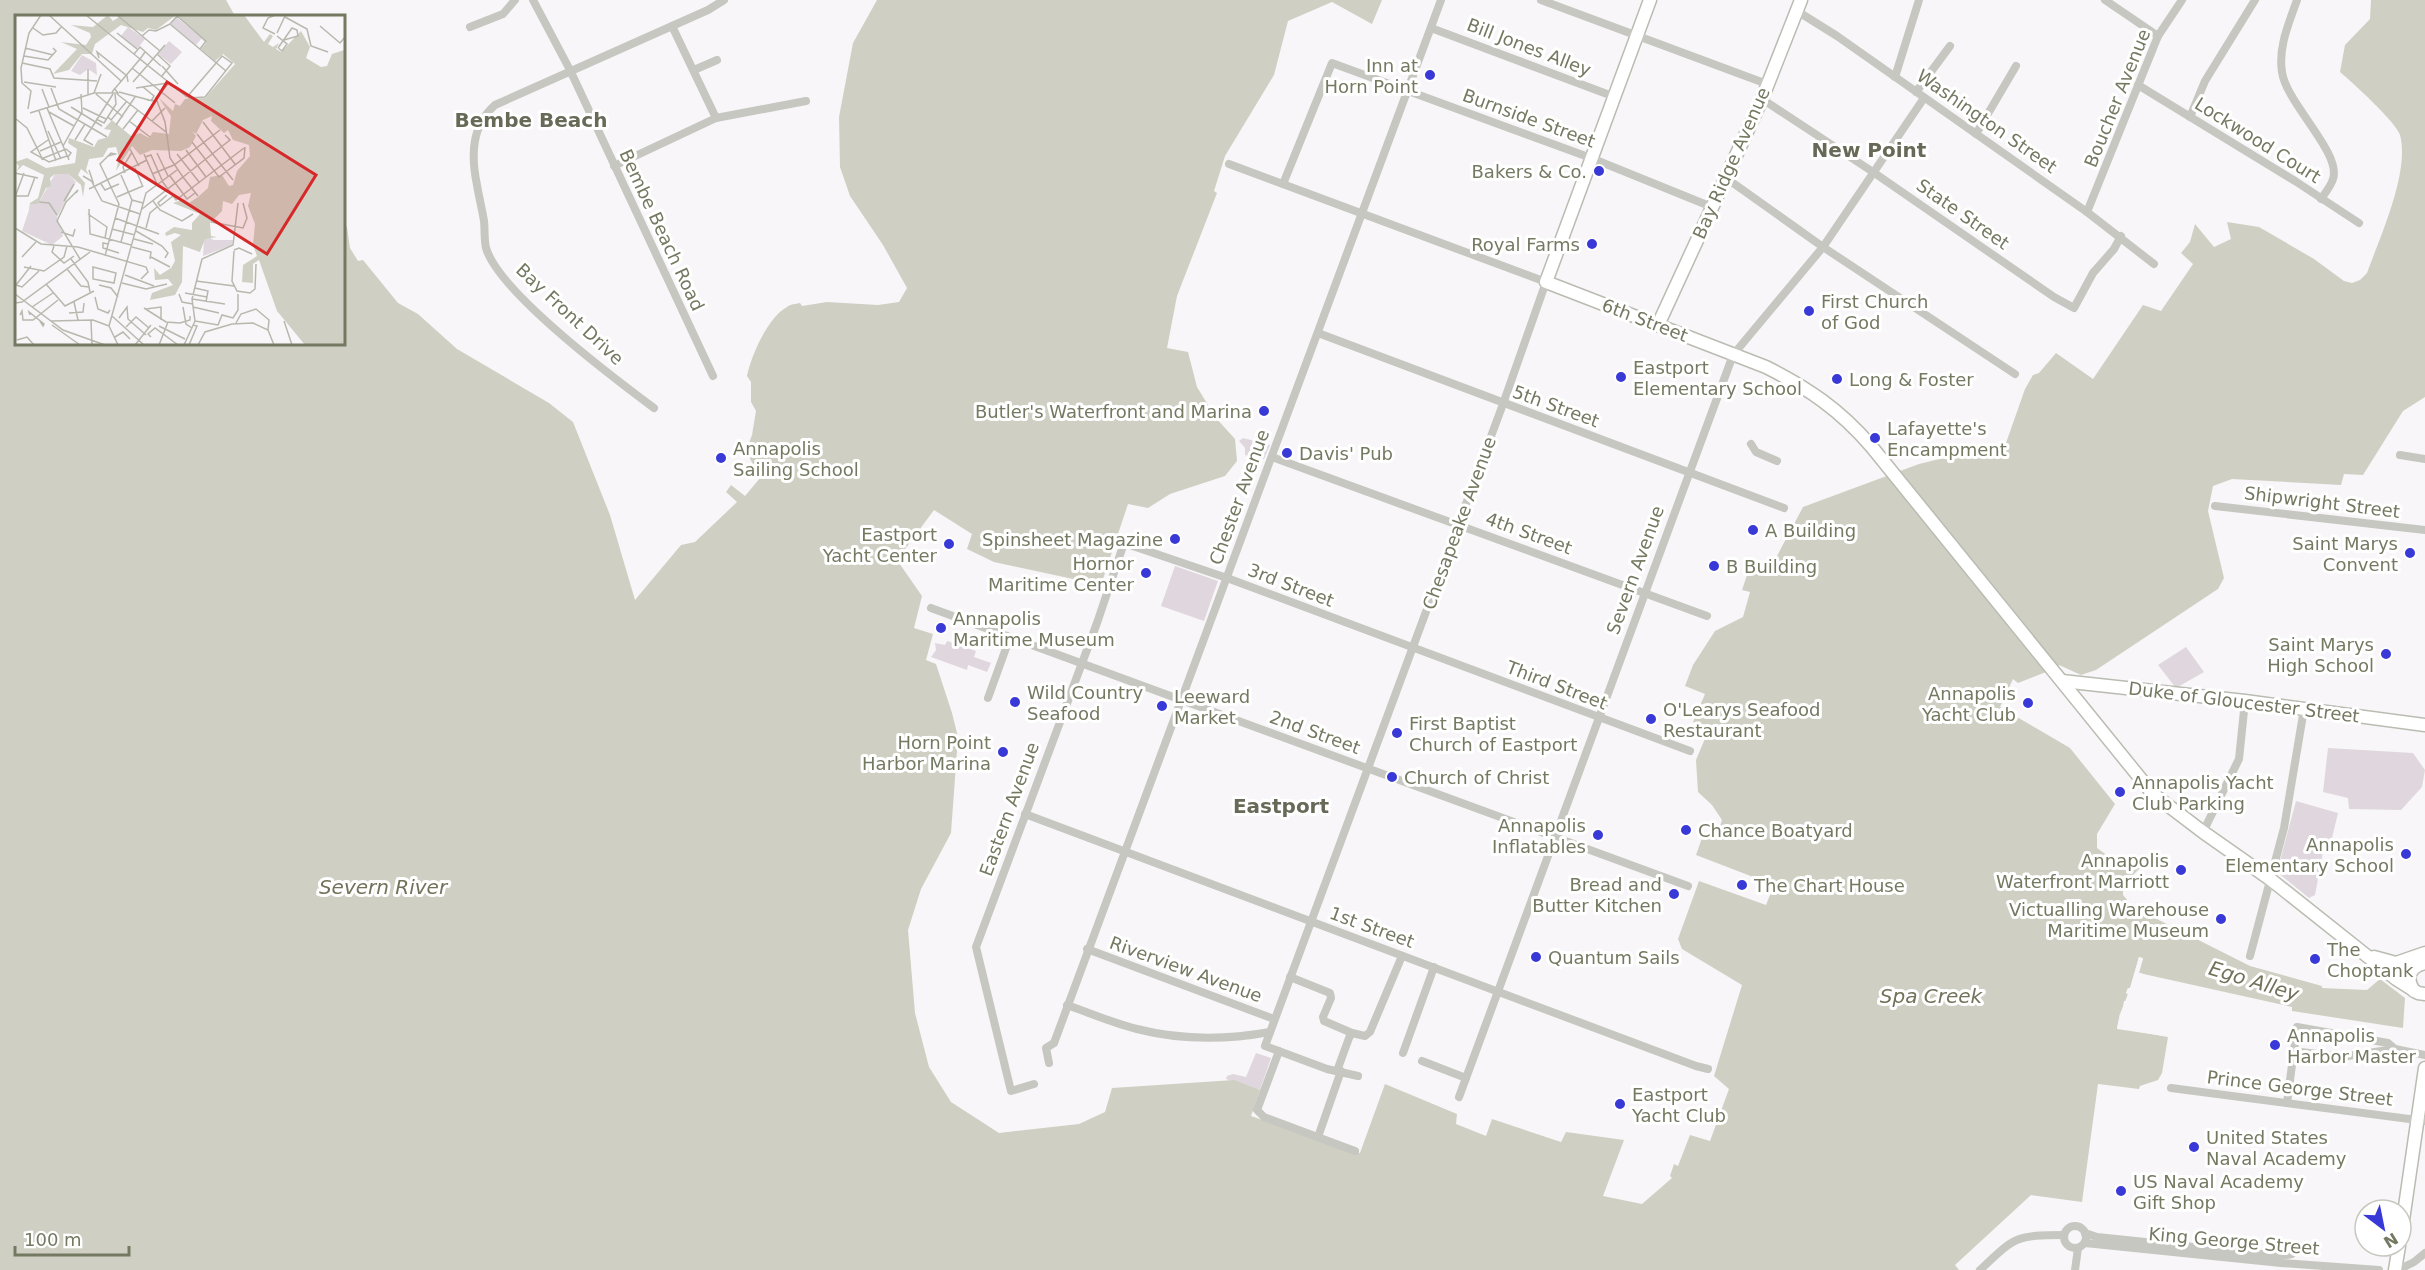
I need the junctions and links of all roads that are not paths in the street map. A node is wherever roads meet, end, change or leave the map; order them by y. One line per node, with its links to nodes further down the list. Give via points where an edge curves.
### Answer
1 (515, 0): 14 (street, via 503,14)
2 (533, 0): 21 (street, Bembe Beach Road)
3 (724, 0): 13 (street, Bay Front Drive)
4 (1441, 0): 15 (street, Chester Avenue)
5 (1541, 0): 16 (street)
6 (1650, 0): 16 (main road, Chesapeake Avenue)
7 (1919, 0): 23 (street)
8 (2105, 0): 17 (street)
9 (2182, 0): 17 (street, Boucher Avenue)
10 (2255, 0): 32 (street, via 2205,81)
11 (2297, 0): 41 (street, via 2282,48 2282,74 2334,164 2333,179)
12 (1799, 6): 23 (street, Washington Street); 24 (main road, Bay Ridge Avenue)
13 (672, 26): 21 (street, Bay Front Drive); 22 (street)
14 (470, 27)
15 (1431, 28): 26 (street, Chester Avenue); 28 (street, Bill Jones Alley)
16 (1637, 35): 24 (street); 28 (main road, Chesapeake Avenue)
17 (2158, 36): 25 (street, Boucher Avenue)
18 (1950, 46): 27 (street)
19 (717, 60): 22 (street)
20 (2016, 66): 34 (street)
21 (570, 70): 37 (street, Bembe Beach Road); 56 (street, Bay Front Drive, via 495,105 484,114 477,128 473,154 486,248 495,267 524,298 602,369)
22 (694, 70): 33 (street)
23 (1895, 77): 27 (street, Washington Street)
24 (1767, 84): 30 (main road, Bay Ridge Avenue)
25 (2138, 86): 32 (street, Lockwood Court); 43 (street, Boucher Avenue)
26 (1407, 90): 35 (street, Burnside Street); 40 (street, Burnside Street, via 1332,63); 44 (street, Chester Avenue)
27 (1916, 92): 29 (street, Washington Street)
28 (1615, 97): 35 (main road, Chesapeake Avenue)
29 (1924, 98): 34 (street, Washington Street); 38 (street, Severn Avenue)
30 (1762, 99): 38 (street, State Street); 39 (main road, Bay Ridge Avenue)
31 (806, 102): 33 (street)
32 (2190, 117): 41 (street, Lockwood Court)
33 (716, 118): 37 (street)
34 (1976, 134): 43 (street, Washington Street)
35 (1591, 158): 42 (street, Burnside Street); 49 (main road, Chesapeake Avenue)
36 (1229, 164): 40 (street, 6th Street)
37 (614, 166): 54 (street, Bembe Beach Road)
38 (1873, 172): 46 (street, State Street, via 2074,308 2093,273); 47 (street, Severn Avenue)
39 (1726, 178): 42 (main road, Bay Ridge Avenue); 47 (street)
40 (1283, 184): 44 (street, 6th Street)
41 (2321, 199): 45 (street, Lockwood Court)
42 (1712, 207): 50 (main road, Bay Ridge Avenue)
43 (2087, 212): 46 (street, Washington Street)
44 (1361, 213): 49 (street, 6th Street); 51 (street, Chester Avenue)
45 (2359, 223)
46 (2121, 236): 48 (street, Washington Street)
47 (1823, 247): 52 (street, Severn Avenue); 53 (street)
48 (2154, 264)
49 (1546, 282): 50 (main road, 6th Street); 55 (street, Chesapeake Avenue)
50 (1658, 325): 52 (main road, 6th Street)
51 (1318, 333): 55 (street, 5th Street); 59 (street, Chester Avenue)
52 (1733, 355): 62 (street, Severn Avenue); 75 (main road, 6th Street, via 1766,367 1829,404 1871,446)
53 (2015, 374)
54 (713, 376)
55 (1503, 404): 62 (street, 5th Street); 65 (street, Chesapeake Avenue)
56 (654, 408)
57 (1751, 444): 61 (street, via 1756,452)
58 (2400, 454): 60 (street)
59 (1272, 457): 65 (street, 4th Street); 68 (street, Chester Avenue)
60 (2425, 459)
61 (1777, 461)
62 (1689, 472): 64 (street, 5th Street); 69 (street, Severn Avenue)
63 (2215, 506): 66 (street, Shipwright Street)
64 (1784, 508)
65 (1457, 524): 69 (street, 4th Street); 73 (street, Chesapeake Avenue)
66 (2425, 530)
67 (1124, 543): 68 (street, 3rd Street); 74 (street, Eastern Avenue)
68 (1227, 578): 73 (street, 3rd Street); 77 (street, Chester Avenue)
69 (1644, 593): 71 (street, 4th Street); 80 (street, Severn Avenue)
70 (931, 608): 72 (street, 2nd Street)
71 (1707, 616)
72 (1010, 637): 74 (street, 2nd Street); 76 (street)
73 (1412, 648): 80 (street, Third Street); 83 (street, Chesapeake Avenue)
74 (1080, 663): 77 (street, 2nd Street); 84 (street, Eastern Avenue)
75 (2062, 681): 78 (main road, Duke of Gloucester Street); 85 (main road, 6th Street, via 2153,794)
76 (988, 698)
77 (1181, 700): 83 (street, 2nd Street); 87 (street, Chester Avenue)
78 (2245, 701): 79 (main road, Duke of Gloucester Street); 85 (street, via 2239,759)
79 (2304, 708): 81 (main road, Duke of Gloucester Street); 88 (street, via 2290,800)
80 (1598, 718): 82 (street, Third Street); 86 (street, Severn Avenue)
81 (2425, 725)
82 (1690, 751)
83 (1366, 769): 86 (street, 2nd Street); 90 (street, Chesapeake Avenue)
84 (1025, 814): 87 (street, 1st Street); 116 (street, Eastern Avenue, via 976,947 1011,1091)
85 (2203, 832): 88 (main road, 6th Street)
86 (1555, 838): 89 (street, 2nd Street); 98 (street, Severn Avenue)
87 (1124, 852): 90 (street, 1st Street); 91 (street, Chester Avenue)
88 (2270, 879): 93 (street); 94 (main road, 6th Street)
89 (1688, 886)
90 (1311, 922): 92 (street, 1st Street); 97 (street, Chesapeake Avenue)
91 (1087, 950): 100 (street, Chester Avenue); 101 (street, Riverview Avenue)
92 (1402, 956): 96 (street, 1st Street); 103 (street, via 1370,1032 1365,1036)
93 (2250, 956)
94 (2370, 957): 95 (main road, via 2396,963); 99 (main road, 6th Street)
95 (2420, 960): 99 (main road, via 2409,977 2410,984)
96 (1434, 967): 98 (street, 1st Street); 107 (street)
97 (1290, 977): 101 (street, Chesapeake Avenue); 103 (street, via 1330,993 1324,1021)
98 (1497, 992): 112 (street, 1st Street); 115 (street, Severn Avenue)
99 (2421, 995)
100 (1067, 1005): 102 (street, via 1138,1029 1183,1037 1220,1038); 110 (street, Chester Avenue, via 1054,1042 1046,1048)
101 (1274, 1019): 102 (street, Chesapeake Avenue)
102 (1269, 1032): 105 (street, Chesapeake Avenue, via 1265,1046)
103 (1353, 1033): 113 (street)
104 (2394, 1048): 106 (street, via 2341,1057); 106 (street, via 2388,1043 2296,1027); 108 (street)
105 (1279, 1051): 113 (street); 121 (street, via 1257,1110 1264,1117)
106 (2293, 1051): 119 (street)
107 (1403, 1053)
108 (2425, 1055)
109 (1422, 1062): 115 (street)
110 (1049, 1063)
111 (2425, 1068): 120 (main road)
112 (1708, 1069)
113 (1339, 1071): 114 (street); 121 (street)
114 (1358, 1076)
115 (1466, 1078): 118 (street, Severn Avenue)
116 (1034, 1084)
117 (2171, 1088): 119 (street, Prince George Street)
118 (1459, 1097)
119 (2287, 1103): 120 (street, Prince George Street)
120 (2422, 1120): 123 (main road)
121 (1318, 1137): 122 (street)
122 (1355, 1151)
123 (2408, 1198)
124 (2085, 1233): 125 (street, via 2074,1226 2067,1228); 126 (street); 129 (street, King George Street)
125 (2064, 1235): 126 (street, via 2068,1246); 130 (street, via 2017,1239)
126 (2081, 1245): 129 (street, King George Street); 131 (street)
127 (2301, 1246): 129 (street, King George Street)
128 (2425, 1252): 133 (street)
129 (2281, 1263): 132 (street, King George Street)
130 (1980, 1270)
131 (2075, 1270)
132 (2377, 1270)
133 (2397, 1270)

